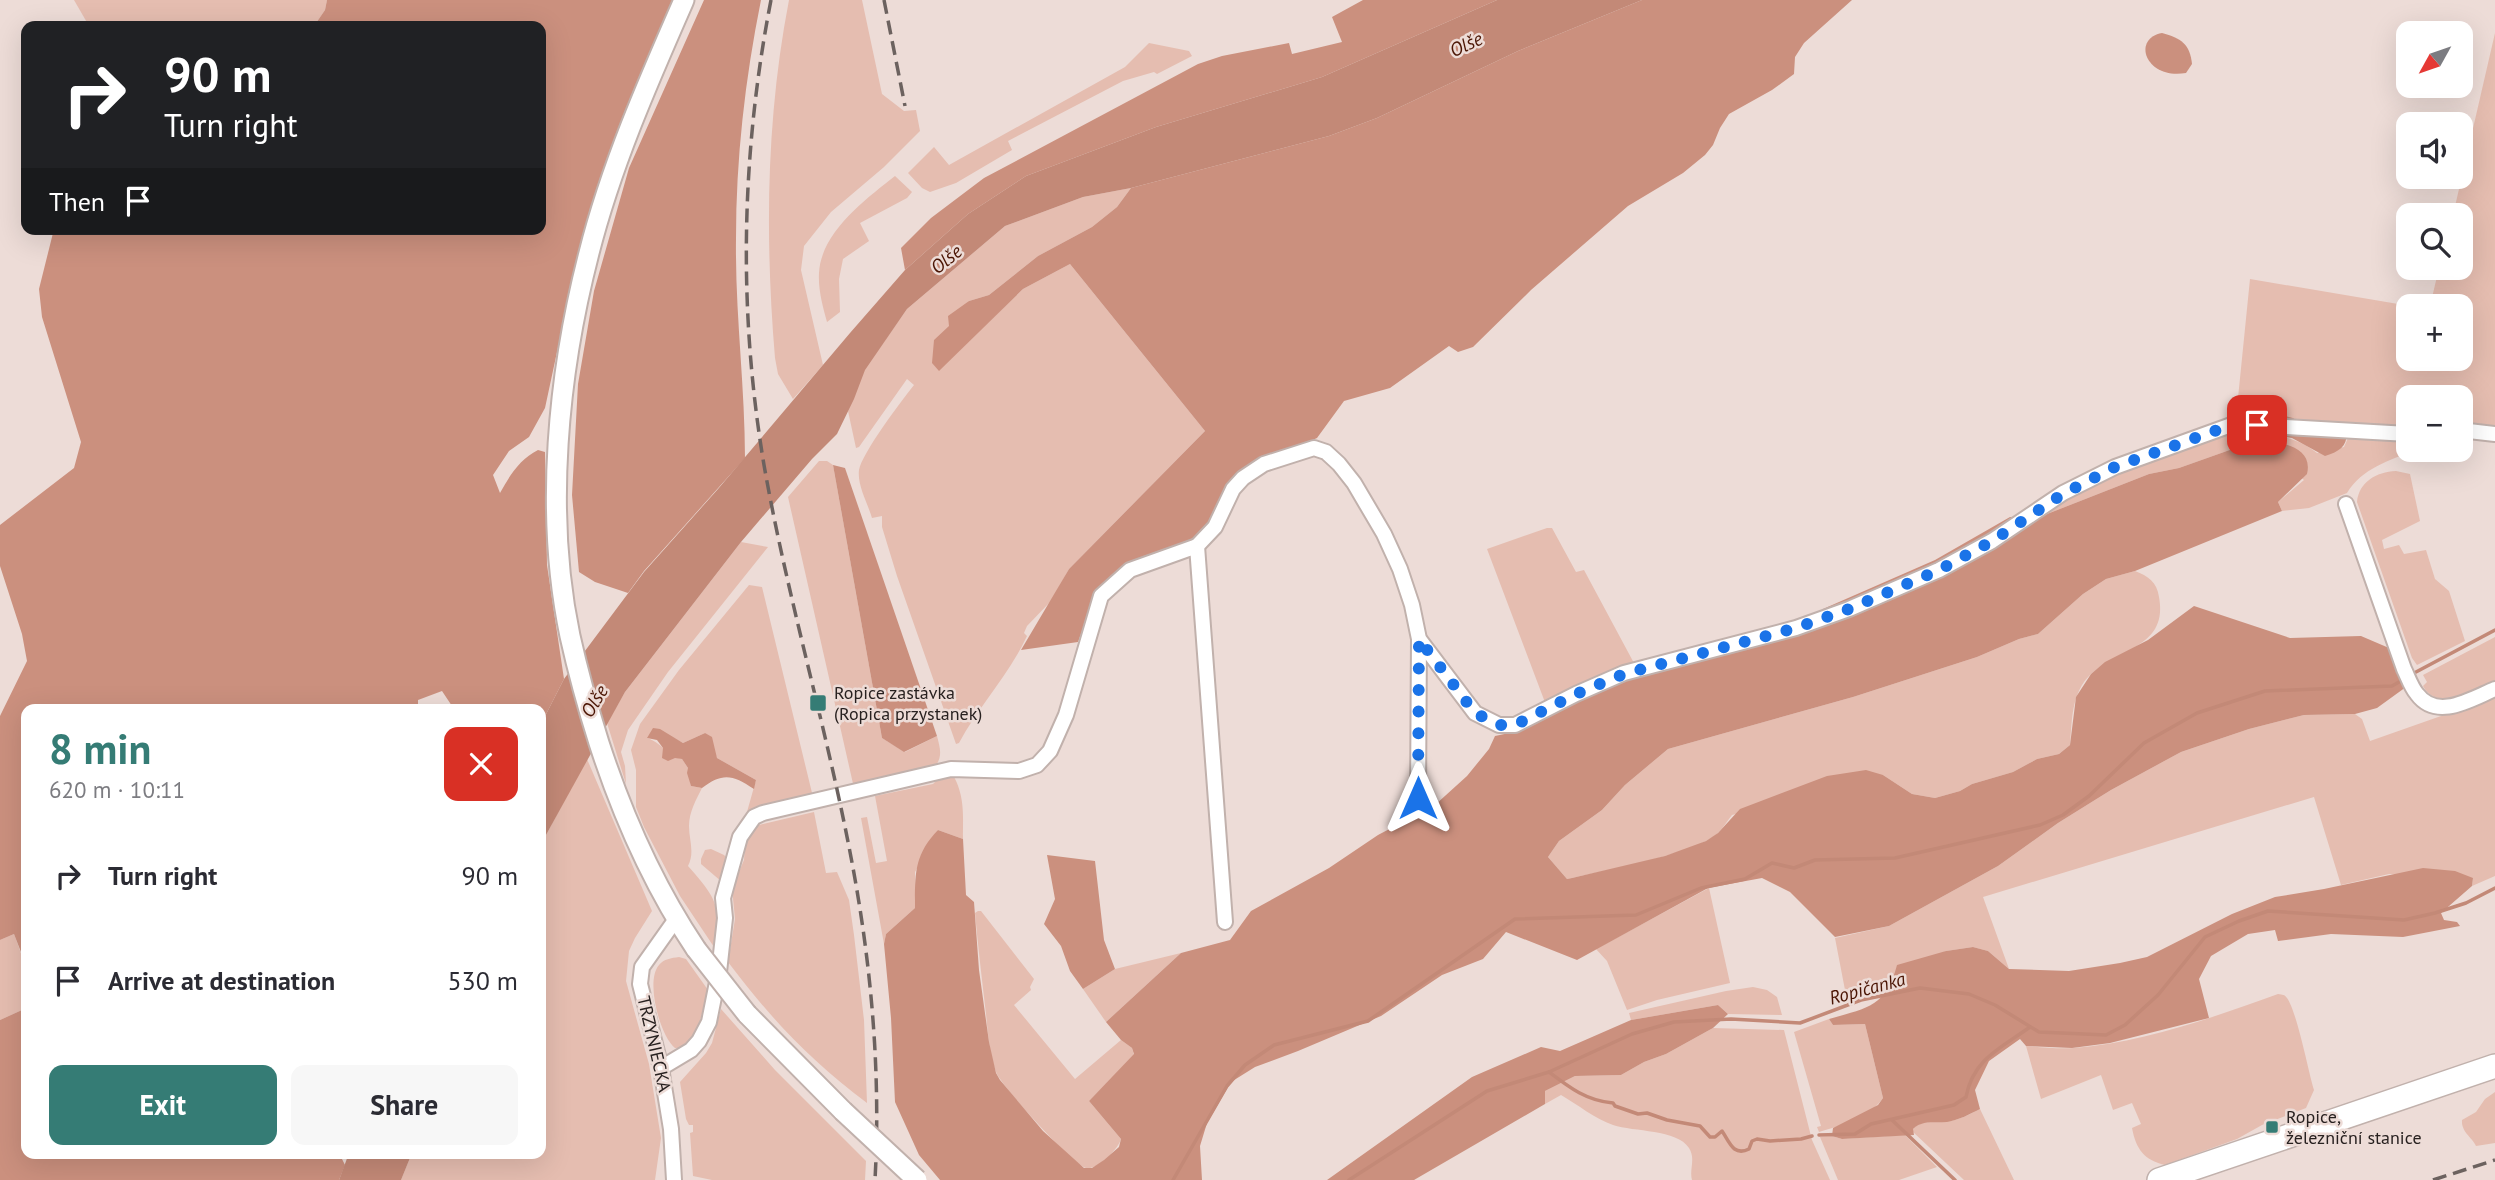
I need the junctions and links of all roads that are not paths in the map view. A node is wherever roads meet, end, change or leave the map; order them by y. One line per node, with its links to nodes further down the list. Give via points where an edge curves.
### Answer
1 (684, 0): 10 (main road, via 601,212 587,260 570,346 558,480 559,549 570,634 586,700 611,778 651,875)
2 (2473, 431): 4 (street)
3 (2396, 433): 7 (street, via 2234,424 2115,467 1939,570 1849,609 1796,628 1624,674 1515,725 1499,725 1475,713)
4 (2495, 433)
5 (2346, 504): 8 (street, via 2403,669 2417,694 2428,705 2448,708)
6 (1197, 546): 7 (street, via 1215,527 1243,478 1264,464 1314,448 1326,452 1354,483 1384,534 1404,581); 11 (street); 13 (street, via 1130,569 1101,596 1066,715 1050,751 1037,765 1019,771 951,769 754,817 740,837 723,898 719,972 709,1022 691,1050)
7 (1419, 639): 9 (street)
8 (2495, 689)
9 (1418, 798)
10 (676, 919): 13 (street, TRZYNIECKA, via 642,967 640,984); 14 (main road, bridge, via 747,1014)
11 (1225, 922)
12 (2495, 1066): 18 (main road)
13 (662, 1068): 15 (street, TRZYNIECKA)
14 (877, 1143): 16 (main road, bridge); 17 (main road, bridge)
15 (674, 1180)
16 (905, 1180)
17 (914, 1180)
18 (2159, 1180)

